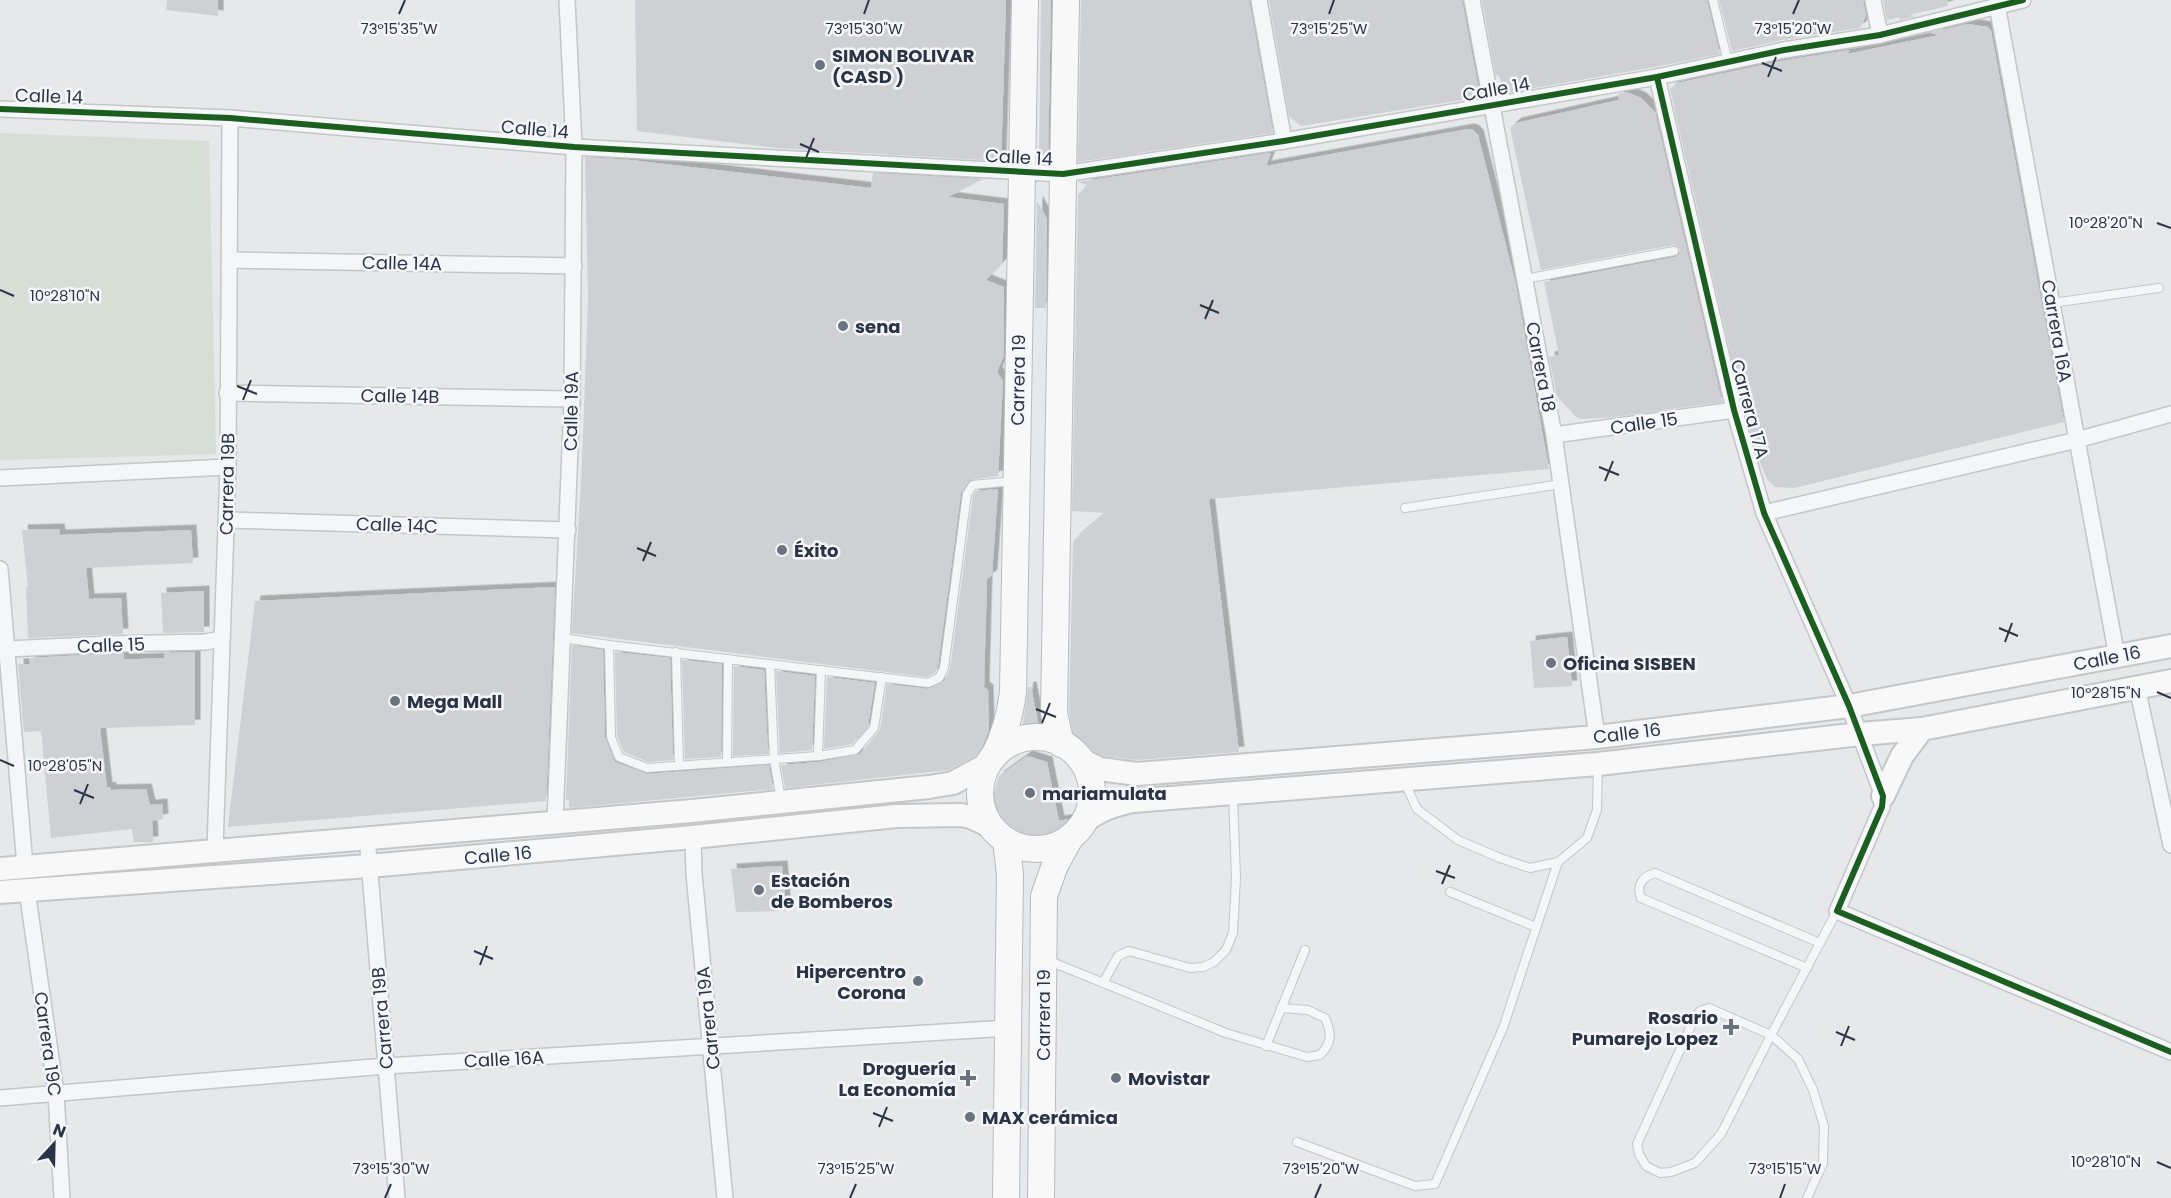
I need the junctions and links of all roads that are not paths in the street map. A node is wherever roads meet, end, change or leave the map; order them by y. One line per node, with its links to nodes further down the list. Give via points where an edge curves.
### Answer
1 (567, 0): 17 (street, Calle 19A)
2 (1025, 0): 18 (highway, Carrera 19)
3 (1066, 0): 19 (highway)
4 (1259, 0): 16 (street)
5 (1472, 0): 13 (street, Carrera 18)
6 (1713, 0): 11 (lane)
7 (1873, 0): 10 (street)
8 (2023, 0): 9 (street, Calle 14)
9 (1997, 5): 10 (street, Calle 14); 25 (street, Carrera 16A)
10 (1880, 35): 11 (street, Calle 14)
11 (1728, 62): 12 (street, Calle 14)
12 (1657, 77): 13 (street, Calle 14); 28 (street, Carrera 17A)
13 (1492, 105): 16 (street, Calle 14); 23 (street, Carrera 18)
14 (0, 109): 15 (street, Calle 14)
15 (230, 118): 17 (street, Calle 14); 21 (street, Carrera 19B)
16 (1284, 141): 19 (street, Calle 14)
17 (574, 147): 18 (street, Calle 14); 22 (street, Calle 19A)
18 (1022, 173): 19 (street, Calle 14); 34 (highway, Carrera 19)
19 (1063, 174): 58 (highway, via 1054,713)
20 (1674, 251): 23 (lane)
21 (230, 260): 22 (street, Calle 14A); 26 (street, Carrera 19B)
22 (574, 266): 27 (street, Calle 19A)
23 (1525, 279): 30 (street, Carrera 18)
24 (2159, 288): 25 (lane)
25 (2052, 303): 31 (street, Carrera 16A)
26 (227, 393): 27 (street, Calle 14B); 32 (street, Carrera 19B)
27 (572, 399): 39 (street, Calle 19A)
28 (1734, 410): 30 (street, Calle 15); 37 (street, Carrera 17A)
29 (2171, 414): 31 (street)
30 (1554, 435): 35 (street, Carrera 18)
31 (2077, 440): 37 (street); 47 (street, Carrera 16A)
32 (228, 467): 33 (street); 38 (street, Carrera 19B)
33 (0, 478)
34 (1017, 481): 51 (lane, via 973,485 967,494 944,668 939,678 928,683); 61 (highway, Carrera 19, via 1013,692 1003,740)
35 (1561, 484): 36 (lane); 57 (street, Carrera 18)
36 (1405, 508)
37 (1764, 513): 54 (street, Carrera 17A)
38 (227, 520): 39 (street, Calle 14C); 42 (street, Carrera 19B)
39 (568, 530): 41 (street, Calle 19A)
40 (0, 569): 45 (street)
41 (563, 638): 43 (lane); 69 (street, Calle 19A)
42 (222, 639): 45 (street, Calle 15); 75 (street, Carrera 19B)
43 (609, 645): 46 (lane); 64 (lane, via 611,737 619,757 647,768)
44 (2171, 646): 47 (main road, Calle 16)
45 (4, 647): 77 (street)
46 (676, 652): 48 (lane); 64 (lane)
47 (2117, 657): 54 (main road, Calle 16)
48 (728, 659): 49 (lane); 62 (lane)
49 (770, 664): 50 (lane); 60 (lane)
50 (821, 670): 51 (lane); 59 (lane)
51 (882, 677): 59 (lane, via 874,728 855,750)
52 (2171, 681): 53 (main road, Calle 16)
53 (2137, 687): 55 (main road, Calle 16); 74 (street)
54 (1850, 706): 56 (street, Carrera 17A); 57 (main road, Calle 16)
55 (1922, 729): 56 (main road, Calle 16); 67 (main road, via 1902,756)
56 (1860, 734): 63 (main road, Calle 16); 67 (street, Carrera 17A)
57 (1597, 737): 58 (main road, Calle 16, via 1137,774 1100,769)
58 (1070, 751): 61 (highway, via 1041,738 1030,738 1011,744); 70 (highway, via 1089,777 1092,796 1088,815)
59 (818, 756): 60 (lane)
60 (774, 759): 62 (lane); 68 (lane)
61 (991, 760): 68 (main road, Calle 16, via 953,783 929,788); 71 (highway, via 981,782 981,801 987,819)
62 (727, 762): 64 (lane)
63 (1598, 764): 65 (main road, Calle 16); 76 (lane, via 1597,810 1587,838)
64 (679, 765)
65 (1403, 779): 66 (main road, Calle 16); 76 (lane, via 1417,809 1458,840 1530,868)
66 (1233, 793): 70 (main road, Calle 16, via 1110,806); 89 (lane, via 1236,878 1233,933 1226,950 1214,962 1190,968 1129,951 1118,956)
67 (1883, 796): 83 (street, via 1882,807)
68 (781, 802): 69 (main road, Calle 16)
69 (555, 822): 72 (main road, Calle 16)
70 (1076, 831): 71 (highway, via 1043,848 1024,847); 87 (highway, Carrera 19, via 1055,865 1044,896)
71 (999, 834): 73 (main road, Calle 16, via 971,817 939,814); 91 (highway, Carrera 19, via 1010,874)
72 (367, 837): 75 (main road, Calle 16); 78 (street, Carrera 19B)
73 (693, 837): 78 (main road, Calle 16); 94 (street, Carrera 19A)
74 (2171, 845)
75 (215, 849): 77 (main road, Calle 16)
76 (1558, 862): 84 (lane)
77 (25, 866): 79 (main road, Calle 16)
78 (369, 866): 80 (main road, Calle 16); 96 (street, Carrera 19B)
79 (0, 868)
80 (27, 890): 81 (main road, Calle 16); 97 (street, Carrera 19C)
81 (0, 892)
82 (1450, 892): 84 (lane)
83 (1837, 910): 85 (lane); 95 (street)
84 (1536, 927): 99 (lane, via 1503,1028 1435,1184 1415,1186)
85 (1820, 943): 88 (lane); 88 (lane, via 1655,873 1641,882 1641,898)
86 (1305, 950): 90 (lane)
87 (1043, 958): 89 (lane); 104 (highway, Carrera 19)
88 (1807, 968): 92 (lane)
89 (1103, 983): 93 (lane)
90 (1281, 1008): 93 (lane); 93 (lane, via 1308,1010 1325,1018 1330,1031 1329,1046 1320,1056 1306,1057)
91 (1009, 1028): 94 (street, Calle 16A); 103 (highway, Carrera 19)
92 (1771, 1035): 92 (lane, via 1709,1008 1700,1011 1637,1144 1646,1166 1660,1173 1695,1163 1721,1134); 105 (lane, via 1798,1059 1824,1126 1823,1163)
93 (1266, 1046)
94 (711, 1047): 96 (street, Calle 16A); 102 (street, Carrera 19A)
95 (2171, 1052)
96 (386, 1066): 97 (street, Calle 16A); 101 (street, Carrera 19B)
97 (56, 1093): 98 (street, Calle 16A); 100 (street, Carrera 19C)
98 (0, 1098)
99 (1297, 1142)
100 (62, 1198)
101 (397, 1198)
102 (725, 1198)
103 (1006, 1198)
104 (1041, 1198)
105 (1807, 1198)

